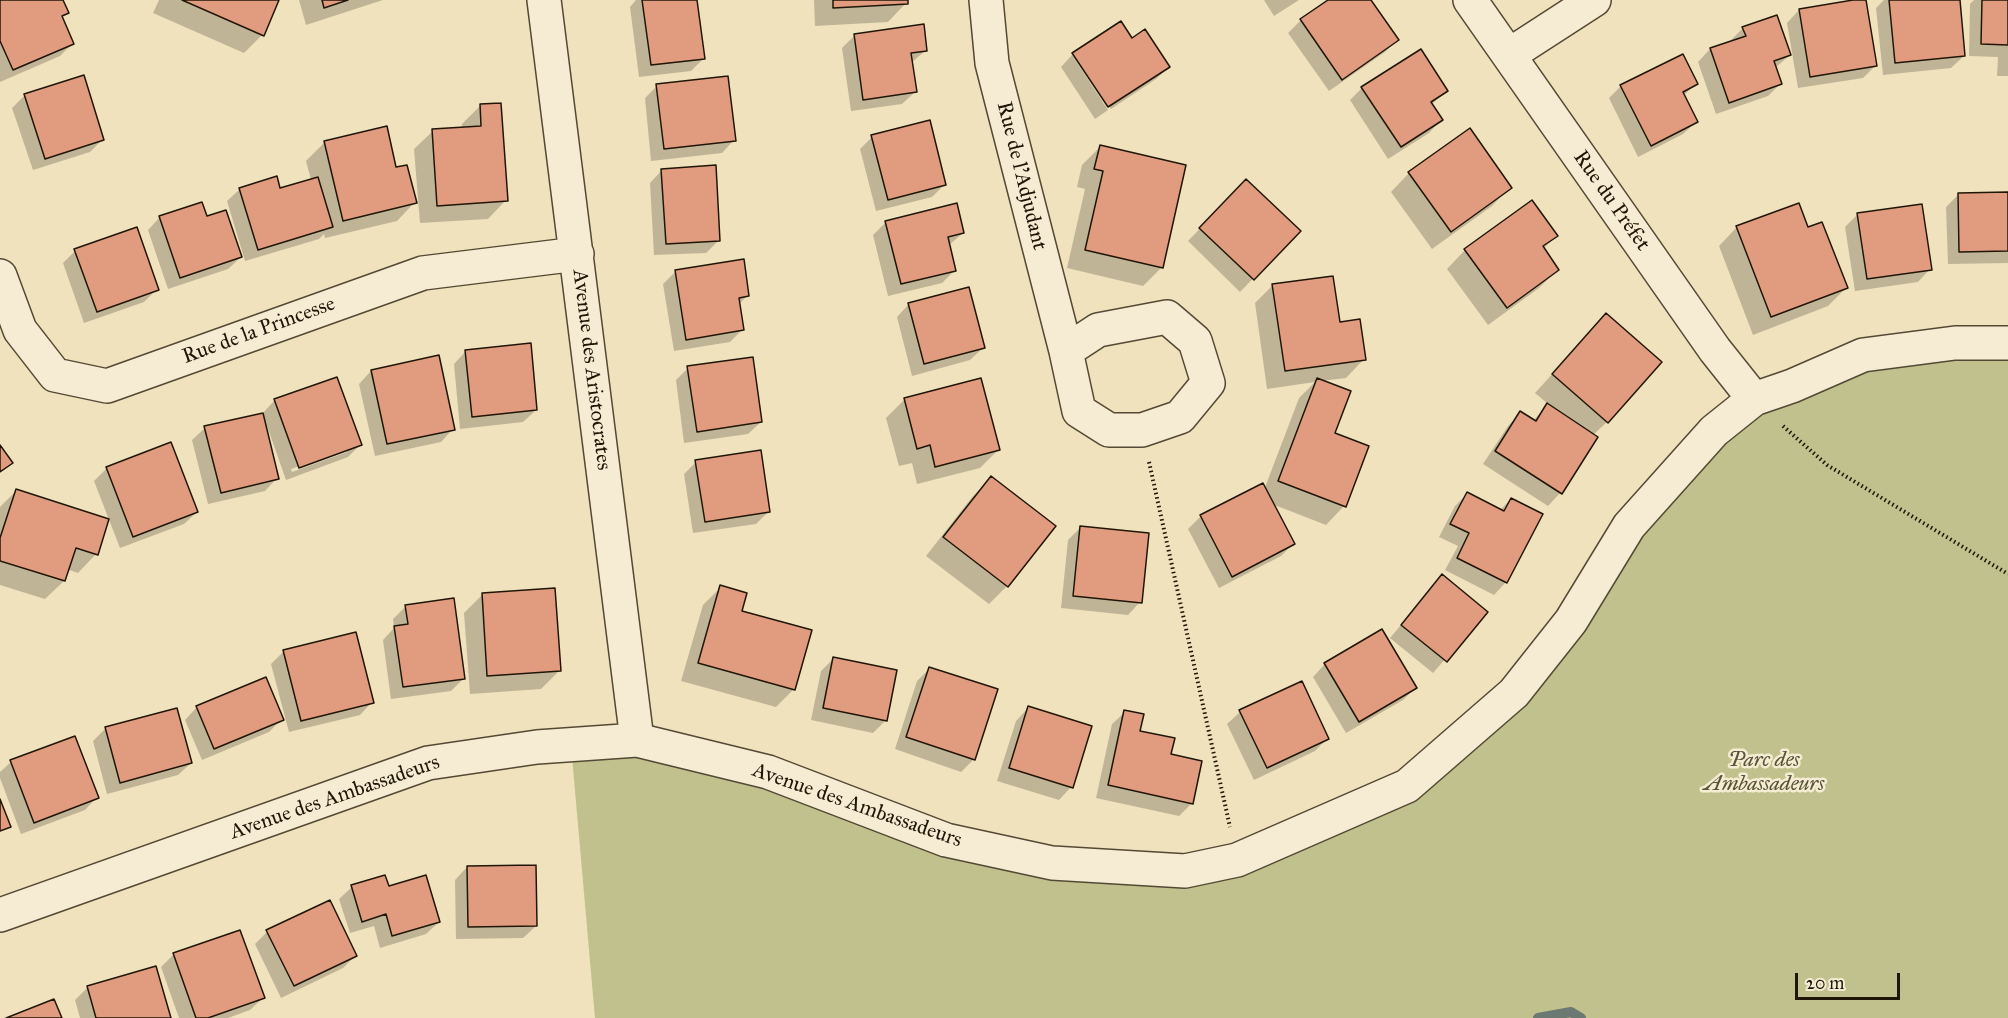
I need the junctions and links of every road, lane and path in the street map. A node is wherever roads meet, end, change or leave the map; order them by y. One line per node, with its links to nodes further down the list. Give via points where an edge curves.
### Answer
1 (544, 0): 6 (street, Avenue des Aristocrates)
2 (986, 0): 9 (street, Rue de l'Adjudant, via 992,63)
3 (1470, 0): 5 (street, Rue du Préfet)
4 (1594, 0): 5 (street)
5 (1509, 55): 10 (street, Rue du Préfet, via 1714,350)
6 (577, 254): 7 (street, Rue de la Princesse, via 423,273 107,386 55,375 20,330); 13 (street, Avenue des Aristocrates)
7 (0, 276)
8 (2008, 343): 10 (street, Avenue des Ambassadeurs, via 1955,343 1863,355)
9 (1066, 351): 11 (street, Rue de l'Adjudant, via 1079,411 1109,430); 11 (street, Rue de l'Adjudant, via 1098,330 1167,317 1195,340 1208,383 1180,417)
10 (1754, 399): 12 (path, via 1827,465); 14 (street, Avenue des Ambassadeurs, via 1714,431 1629,526 1571,621 1514,693 1407,786)
11 (1142, 429): 14 (path)
12 (2008, 574)
13 (637, 740): 14 (street, Avenue des Ambassadeurs, via 768,772 946,840 1052,863 1185,871); 15 (street, Avenue des Ambassadeurs, via 537,747 428,763)
14 (1238, 860)
15 (0, 915)

